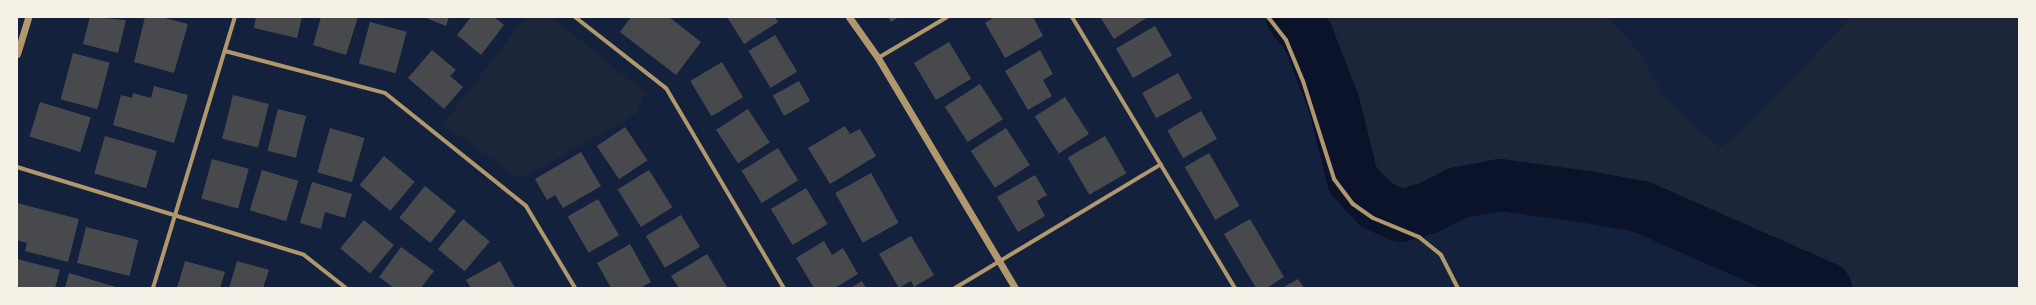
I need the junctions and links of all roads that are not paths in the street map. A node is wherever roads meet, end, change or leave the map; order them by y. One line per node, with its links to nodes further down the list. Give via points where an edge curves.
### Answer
1 (28, 17): 9 (street)
2 (236, 17): 8 (street)
3 (575, 17): 18 (street, via 666,88)
4 (849, 17): 10 (street)
5 (947, 17): 10 (street)
6 (1072, 17): 11 (street)
7 (1268, 17): 22 (street, via 1286,40 1303,81 1334,179 1353,204 1373,218 1418,237 1441,255)
8 (225, 51): 13 (street); 17 (street, via 385,94 526,206)
9 (17, 54)
10 (878, 58): 14 (street)
11 (1161, 164): 14 (street); 21 (street)
12 (17, 167): 13 (street)
13 (174, 215): 15 (street); 16 (street, via 304,255)
14 (999, 260): 19 (street); 20 (street)
15 (153, 288)
16 (346, 288)
17 (575, 288)
18 (784, 288)
19 (955, 288)
20 (1016, 288)
21 (1235, 288)
22 (1458, 288)

